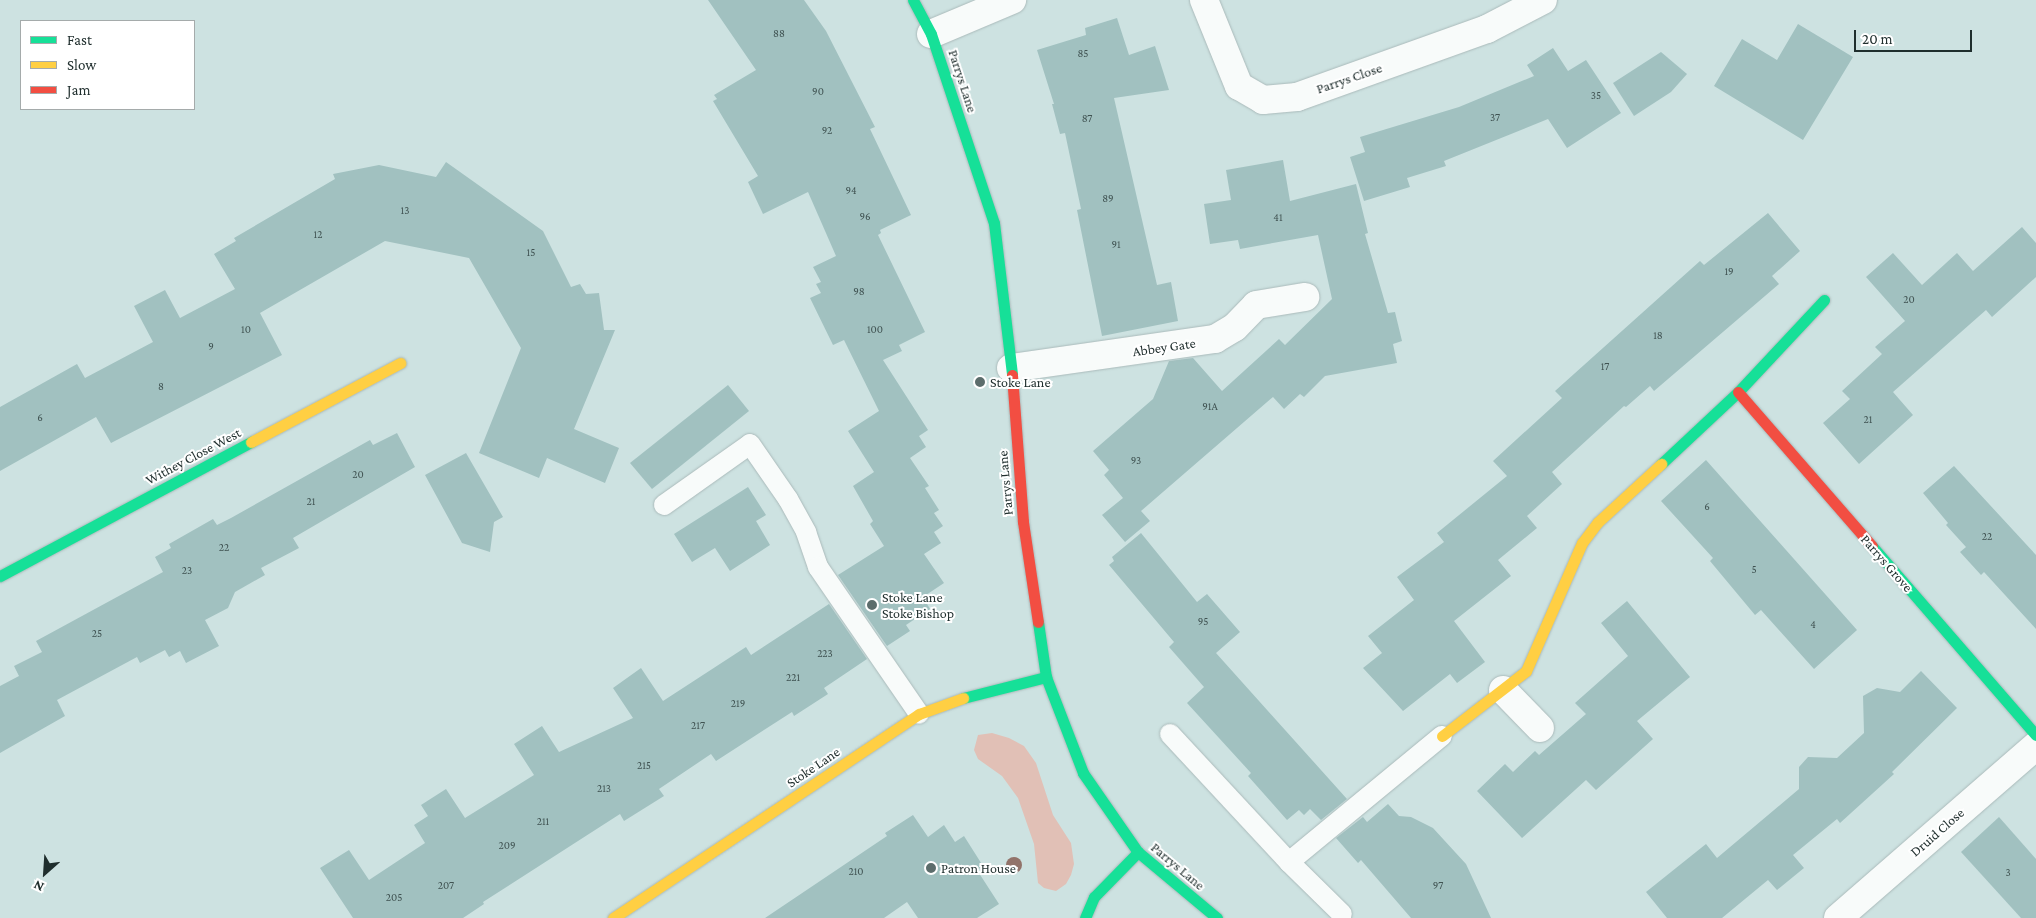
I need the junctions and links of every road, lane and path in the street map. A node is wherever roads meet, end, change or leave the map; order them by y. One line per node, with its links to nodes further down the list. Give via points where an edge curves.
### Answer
1 (913, 0): 5 (street, Parrys Lane)
2 (1012, 0): 5 (street)
3 (1204, 0): 4 (street, Parrys Close, via 1239,86 1263,100 1297,96 1478,32)
4 (1543, 0)
5 (931, 34): 9 (street, Parrys Lane, via 994,223)
6 (1305, 297): 9 (street, Abbey Gate, via 1256,305 1235,327 1215,340)
7 (1824, 300): 10 (street)
8 (400, 363): 12 (street, Withey Close West)
9 (1011, 368): 13 (street, Parrys Lane, via 1023,522)
10 (1738, 392): 14 (street, via 1598,522 1582,543 1526,670); 18 (street, Parrys Grove)
11 (664, 505): 15 (lane, via 750,444 788,499 806,532 818,567)
12 (0, 576)
13 (1046, 677): 15 (street, Stoke Lane, via 954,700); 21 (street, Parrys Lane, via 1083,773)
14 (1504, 690): 16 (street); 19 (street)
15 (919, 714): 24 (street, Stoke Lane)
16 (1540, 728)
17 (1170, 734): 22 (lane)
18 (2036, 735)
19 (1442, 736): 22 (lane)
20 (2036, 746): 27 (street, Druid Close)
21 (1138, 852): 25 (street, via 1094,897); 26 (street, Parrys Lane)
22 (1289, 862): 23 (lane)
23 (1342, 914)
24 (613, 918)
25 (1084, 918)
26 (1217, 918)
27 (1838, 918)

